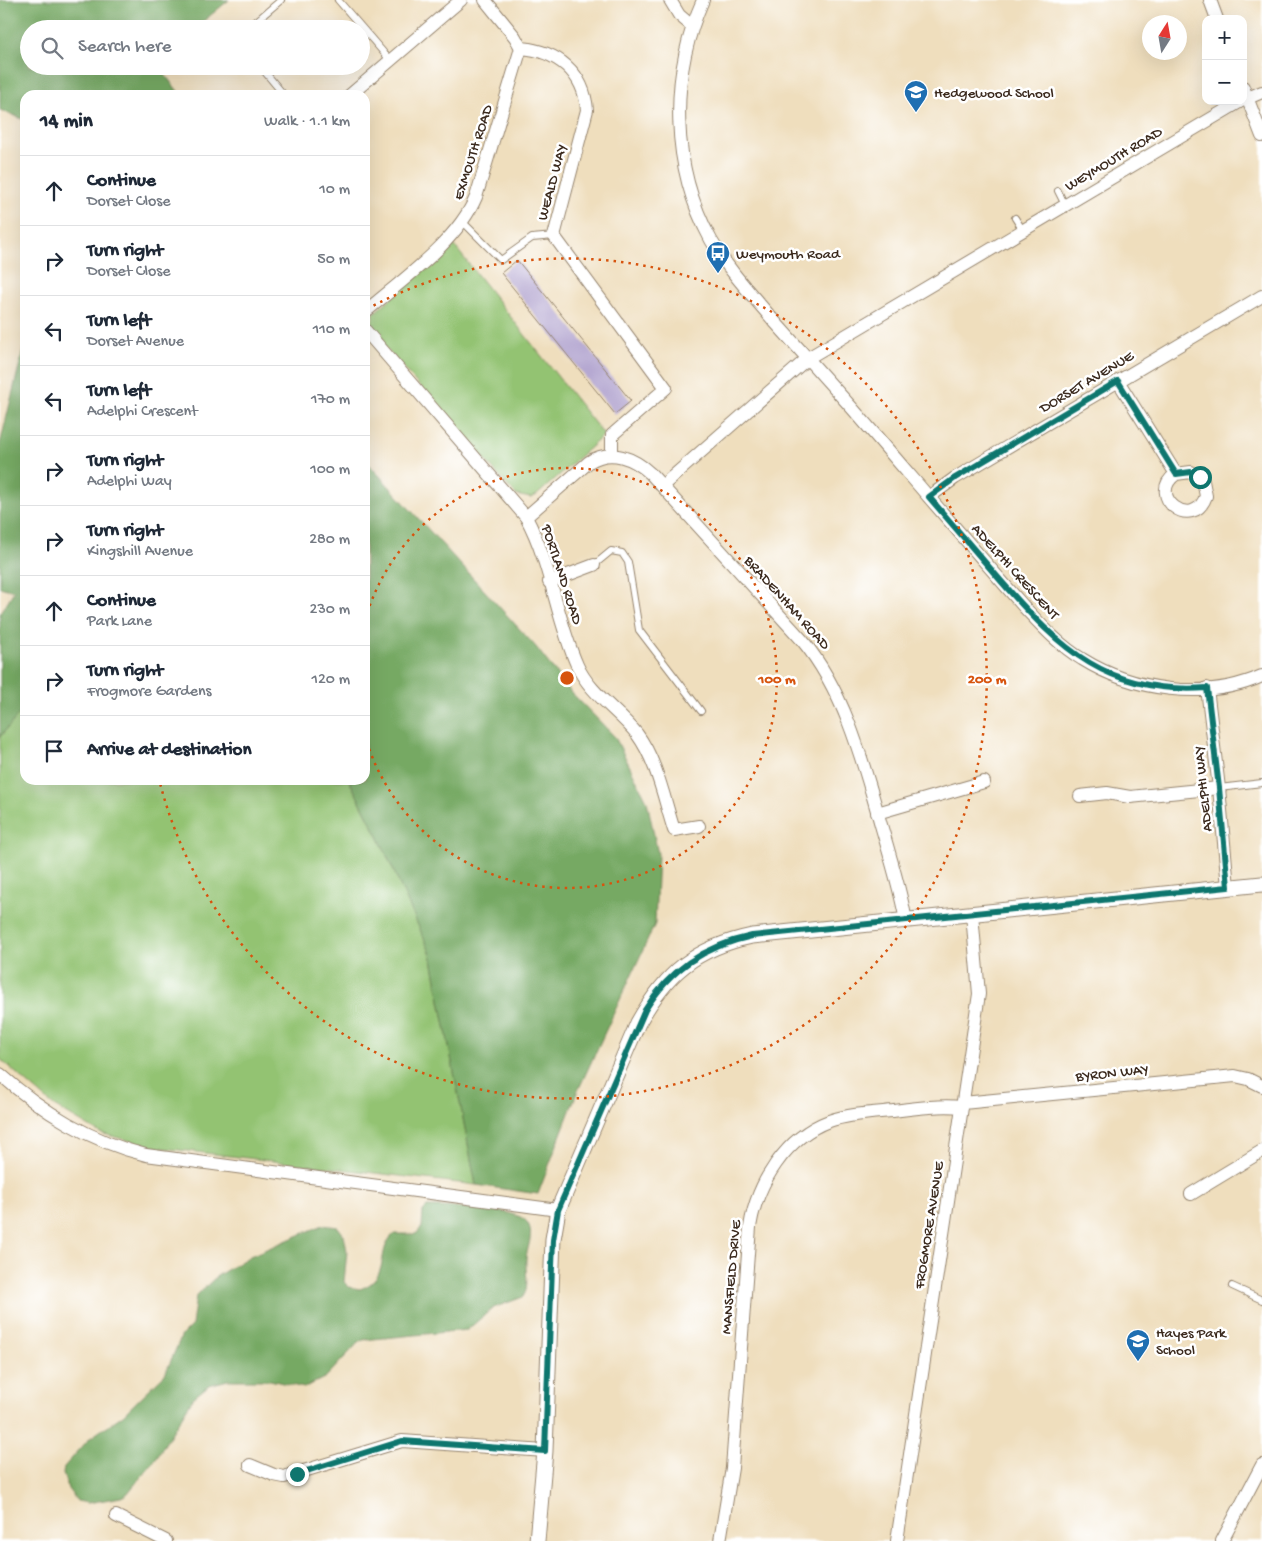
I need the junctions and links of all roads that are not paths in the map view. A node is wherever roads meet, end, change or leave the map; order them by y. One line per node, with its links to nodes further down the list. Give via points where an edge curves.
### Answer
1 (281, 0): 9 (lane)
2 (338, 0): 10 (lane)
3 (461, 0): 14 (street)
4 (485, 0): 13 (street)
5 (670, 0): 11 (street, via 679,15)
6 (703, 0): 11 (street, ADELPHI CRESCENT)
7 (1210, 0): 8 (street)
8 (1216, 15)
9 (258, 20)
10 (355, 20)
11 (692, 26): 30 (street, ADELPHI CRESCENT, via 681,76 678,123 683,162 694,200 725,261)
12 (370, 37): 14 (lane)
13 (521, 48): 25 (street, EXMOUTH ROAD, via 476,197); 26 (street, WEALD WAY, via 538,49 558,57 580,83 587,102)
14 (390, 60): 17 (street)
15 (267, 75): 16 (lane)
16 (280, 90)
17 (356, 90)
18 (1262, 92): 19 (street, WEYMOUTH ROAD)
19 (1247, 95)
20 (1247, 103): 22 (street)
21 (1229, 105): 24 (street, WEYMOUTH ROAD)
22 (1262, 136)
23 (1058, 191): 24 (lane)
24 (1065, 205): 30 (street, WEYMOUTH ROAD, via 1018,224)
25 (463, 222): 26 (lane, via 501,260 532,238); 28 (street, EXMOUTH ROAD, via 452,236)
26 (554, 236): 32 (street, WEALD WAY, via 666,388 612,435)
27 (1262, 296): 31 (street, DORSET AVENUE)
28 (370, 308)
29 (370, 336): 36 (street, PORTLAND ROAD)
30 (808, 358): 34 (street, WEYMOUTH ROAD); 35 (street, ADELPHI CRESCENT)
31 (1118, 381): 33 (street); 35 (street, DORSET AVENUE, via 955,478)
32 (612, 455): 34 (street, BRADENHAM ROAD, via 637,462); 36 (street, via 600,456 589,462)
33 (1176, 474)
34 (662, 486): 46 (street, BRADENHAM ROAD, via 821,664 849,725)
35 (929, 497): 40 (street, ADELPHI CRESCENT, via 1025,608 1080,659 1138,683 1174,689)
36 (526, 517): 38 (street, PORTLAND ROAD)
37 (594, 565): 38 (street); 41 (lane, via 610,551 625,557 632,580 639,630)
38 (549, 582): 47 (street, PORTLAND ROAD, via 578,666 590,685 643,743 674,830)
39 (1262, 676): 40 (street, ADELPHI CRESCENT)
40 (1207, 688): 44 (street, ADELPHI WAY)
41 (701, 711)
42 (984, 782): 46 (street)
43 (1262, 783): 44 (lane)
44 (1219, 788): 45 (street, via 1130,797 1107,794); 49 (street, ADELPHI WAY)
45 (1080, 796)
46 (877, 812): 51 (street, BRADENHAM ROAD)
47 (699, 826)
48 (1262, 884): 49 (street)
49 (1228, 887): 50 (street)
50 (972, 914): 51 (street); 54 (street, FROGMORE AVENUE, via 979,984)
51 (906, 921): 57 (street, via 752,936 718,945 694,958 661,986 633,1034)
52 (0, 1074): 57 (street, via 71,1124 112,1145 137,1153 206,1165)
53 (1262, 1086): 54 (street, BYRON WAY, via 1236,1076)
54 (963, 1105): 66 (street, MANSFIELD DRIVE, via 855,1115 828,1122 790,1146 768,1176 756,1200 750,1227 732,1468); 67 (street, FROGMORE AVENUE)
55 (1262, 1151): 56 (street)
56 (1191, 1194)
57 (558, 1210): 60 (street, via 553,1240)
58 (1232, 1286): 59 (lane)
59 (1262, 1300)
60 (545, 1451): 61 (street, via 402,1441 284,1476); 65 (street)
61 (250, 1465)
62 (1262, 1465): 68 (street)
63 (116, 1516): 64 (street)
64 (166, 1541)
65 (537, 1541)
66 (720, 1541)
67 (897, 1541)
68 (1222, 1541)

